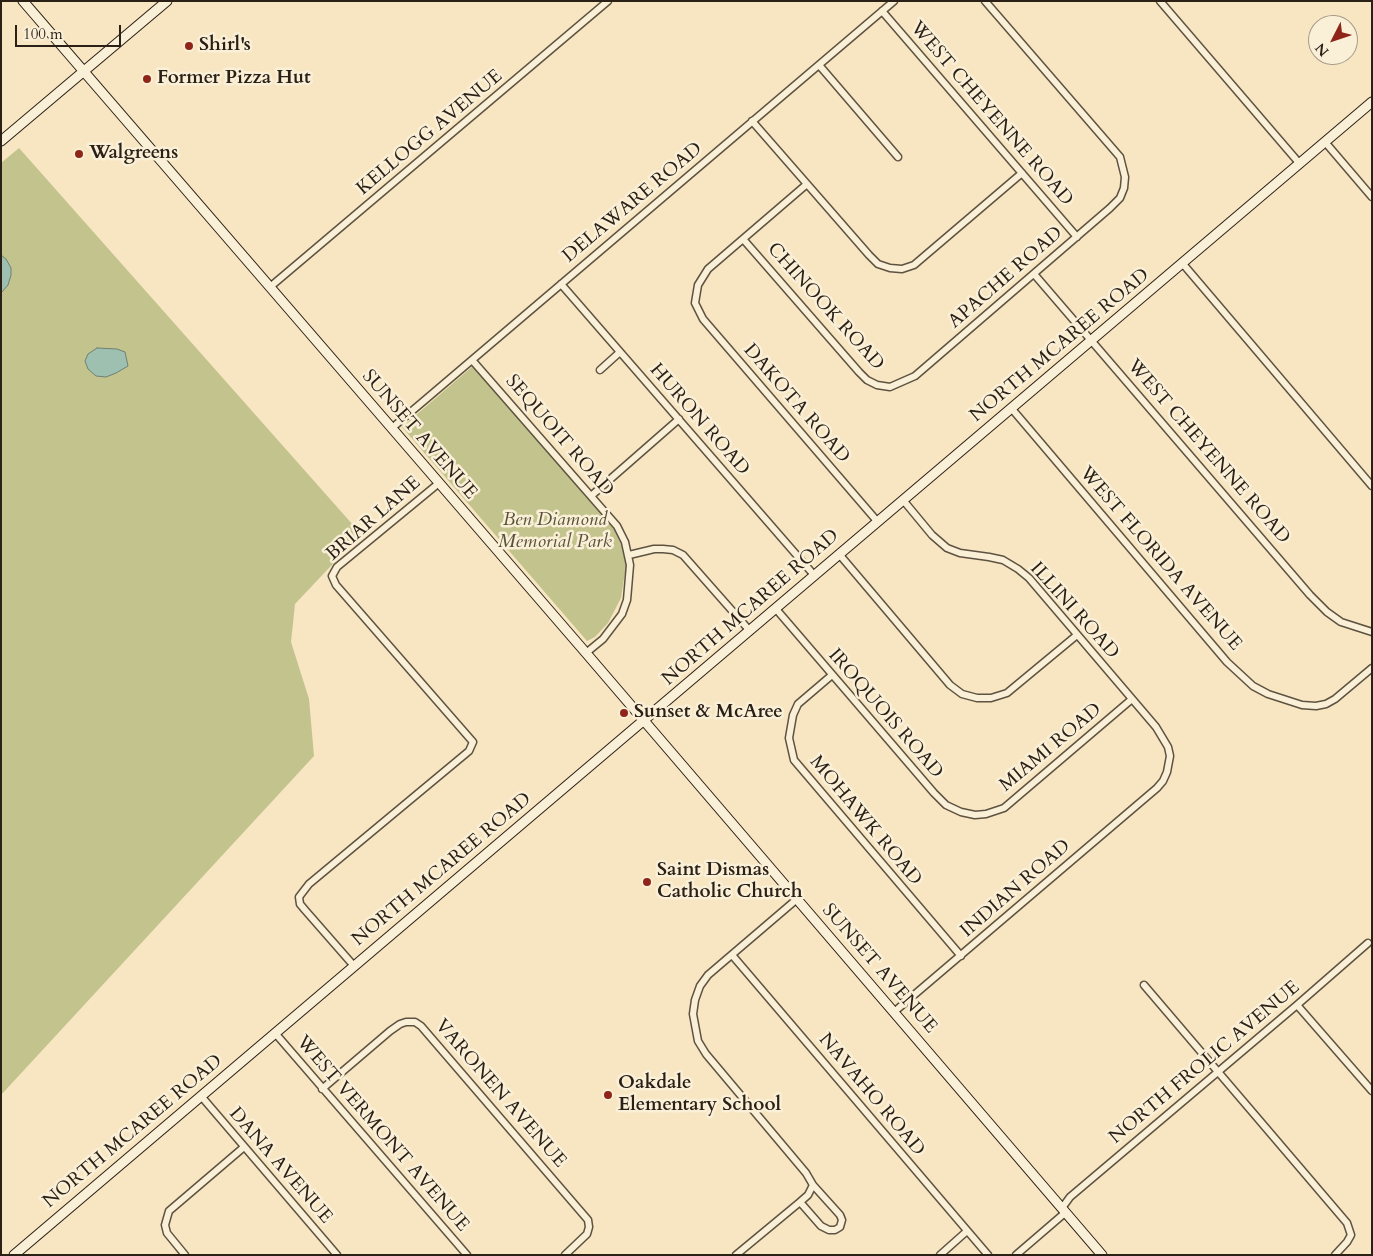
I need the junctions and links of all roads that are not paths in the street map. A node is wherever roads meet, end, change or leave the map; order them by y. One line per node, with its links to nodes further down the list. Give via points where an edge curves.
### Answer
1 (23, 1): 9 (street, SUNSET AVENUE)
2 (167, 1): 9 (street)
3 (608, 1): 24 (street, KELLOGG AVENUE)
4 (894, 1): 7 (street, DELAWARE ROAD)
5 (985, 1): 19 (street, APACHE ROAD, via 1120,157 1125,176 1120,198)
6 (1160, 1): 15 (street)
7 (882, 11): 8 (street, DELAWARE ROAD); 16 (street, WEST CHEYENNE ROAD)
8 (819, 65): 11 (street, DELAWARE ROAD); 14 (street)
9 (84, 72): 12 (street); 24 (street, SUNSET AVENUE)
10 (1372, 102): 13 (street, NORTH MCAREE ROAD)
11 (752, 121): 17 (street); 23 (street, DELAWARE ROAD)
12 (1, 141)
13 (1325, 142): 15 (street, NORTH MCAREE ROAD); 18 (street)
14 (898, 157)
15 (1300, 164): 21 (street, NORTH MCAREE ROAD)
16 (1022, 173): 17 (street, via 914,265 902,269 878,264); 19 (street, WEST CHEYENNE ROAD)
17 (807, 184): 20 (street)
18 (1372, 197)
19 (1077, 237): 22 (street, APACHE ROAD)
20 (743, 238): 29 (street, CHINOOK ROAD, via 863,376 877,385); 37 (street, DAKOTA ROAD, via 702,276 696,303 704,319)
21 (1182, 264): 25 (street, NORTH MCAREE ROAD); 34 (street)
22 (1034, 274): 25 (street, WEST CHEYENNE ROAD); 29 (street, APACHE ROAD, via 915,376)
23 (561, 284): 26 (street, HURON ROAD); 27 (street, DELAWARE ROAD)
24 (270, 287): 32 (street, SUNSET AVENUE)
25 (1092, 341): 30 (street, NORTH MCAREE ROAD); 43 (street, WEST CHEYENNE ROAD, via 1310,595 1341,622)
26 (620, 352): 28 (street); 31 (street, HURON ROAD)
27 (472, 360): 32 (street, DELAWARE ROAD); 35 (street, SEQUOIT ROAD)
28 (600, 370)
29 (890, 387)
30 (1012, 409): 36 (street, NORTH MCAREE ROAD); 46 (street, WEST FLORIDA AVENUE, via 1237,673 1253,686 1268,694 1316,706 1335,699)
31 (679, 419): 35 (street); 40 (street, HURON ROAD)
32 (392, 428): 33 (street, SUNSET AVENUE)
33 (439, 483): 45 (street, SUNSET AVENUE); 56 (street, BRIAR LANE, via 333,572 333,580 472,742 469,751 302,891 300,904)
34 (1372, 486)
35 (591, 496): 38 (street, SEQUOIT ROAD, via 617,526)
36 (903, 500): 37 (street, NORTH MCAREE ROAD); 44 (street, ILLINI ROAD, via 947,548 1003,560 1018,569)
37 (877, 521): 39 (street, NORTH MCAREE ROAD)
38 (629, 554): 42 (street, via 664,549 683,555); 45 (street, via 627,600 622,614 603,639)
39 (839, 554): 40 (street, NORTH MCAREE ROAD); 44 (street, via 950,685 962,694 992,698 1007,693)
40 (814, 576): 41 (street, NORTH MCAREE ROAD)
41 (776, 609): 42 (street, NORTH MCAREE ROAD); 47 (street, IROQUOIS ROAD)
42 (750, 631): 49 (street, NORTH MCAREE ROAD)
43 (1372, 632)
44 (1077, 635): 48 (street, ILLINI ROAD)
45 (586, 653): 49 (street, SUNSET AVENUE)
46 (1372, 668)
47 (832, 675): 51 (street, IROQUOIS ROAD, via 946,805 975,815); 55 (street, MOHAWK ROAD, via 798,704 793,715 789,738 794,760)
48 (1132, 699): 50 (street, ILLINI ROAD, via 1168,747 1167,772); 51 (street, MIAMI ROAD, via 1004,808)
49 (644, 721): 52 (street, SUNSET AVENUE); 56 (street, NORTH MCAREE ROAD)
50 (1157, 788): 55 (street, INDIAN ROAD)
51 (986, 814)
52 (797, 899): 54 (street); 59 (street, SUNSET AVENUE)
53 (1368, 943): 58 (street, NORTH FROLIC AVENUE)
54 (732, 955): 66 (street, via 700,986 693,1014 698,1041); 69 (street, NAVAHO ROAD)
55 (961, 956): 59 (street, INDIAN ROAD)
56 (354, 966): 60 (street, NORTH MCAREE ROAD)
57 (1144, 985): 61 (street)
58 (1297, 1005): 61 (street, NORTH FROLIC AVENUE); 63 (street)
59 (894, 1012): 68 (street, SUNSET AVENUE)
60 (275, 1033): 62 (street, WEST VERMONT AVENUE); 64 (street, NORTH MCAREE ROAD)
61 (1218, 1071): 68 (street, NORTH FROLIC AVENUE, via 1070,1197); 80 (street, via 1348,1223 1351,1235)
62 (322, 1089): 73 (street, WEST VERMONT AVENUE); 74 (street, VARONEN AVENUE, via 390,1030 406,1022 421,1026 588,1220 587,1234)
63 (1372, 1091)
64 (201, 1096): 65 (street, DANA AVENUE); 70 (street, NORTH MCAREE ROAD)
65 (244, 1147): 71 (street, via 170,1211 165,1225); 72 (street, DANA AVENUE)
66 (813, 1185): 67 (street); 67 (street, via 840,1215 840,1226 835,1230 821,1226)
67 (800, 1202): 75 (street)
68 (1064, 1210): 78 (street, NORTH FROLIC AVENUE); 79 (street, SUNSET AVENUE)
69 (968, 1231): 76 (street); 77 (street, NAVAHO ROAD)
70 (14, 1255)
71 (185, 1255)
72 (337, 1255)
73 (466, 1255)
74 (565, 1255)
75 (736, 1255)
76 (940, 1255)
77 (988, 1255)
78 (1016, 1255)
79 (1102, 1255)
80 (1335, 1255)

